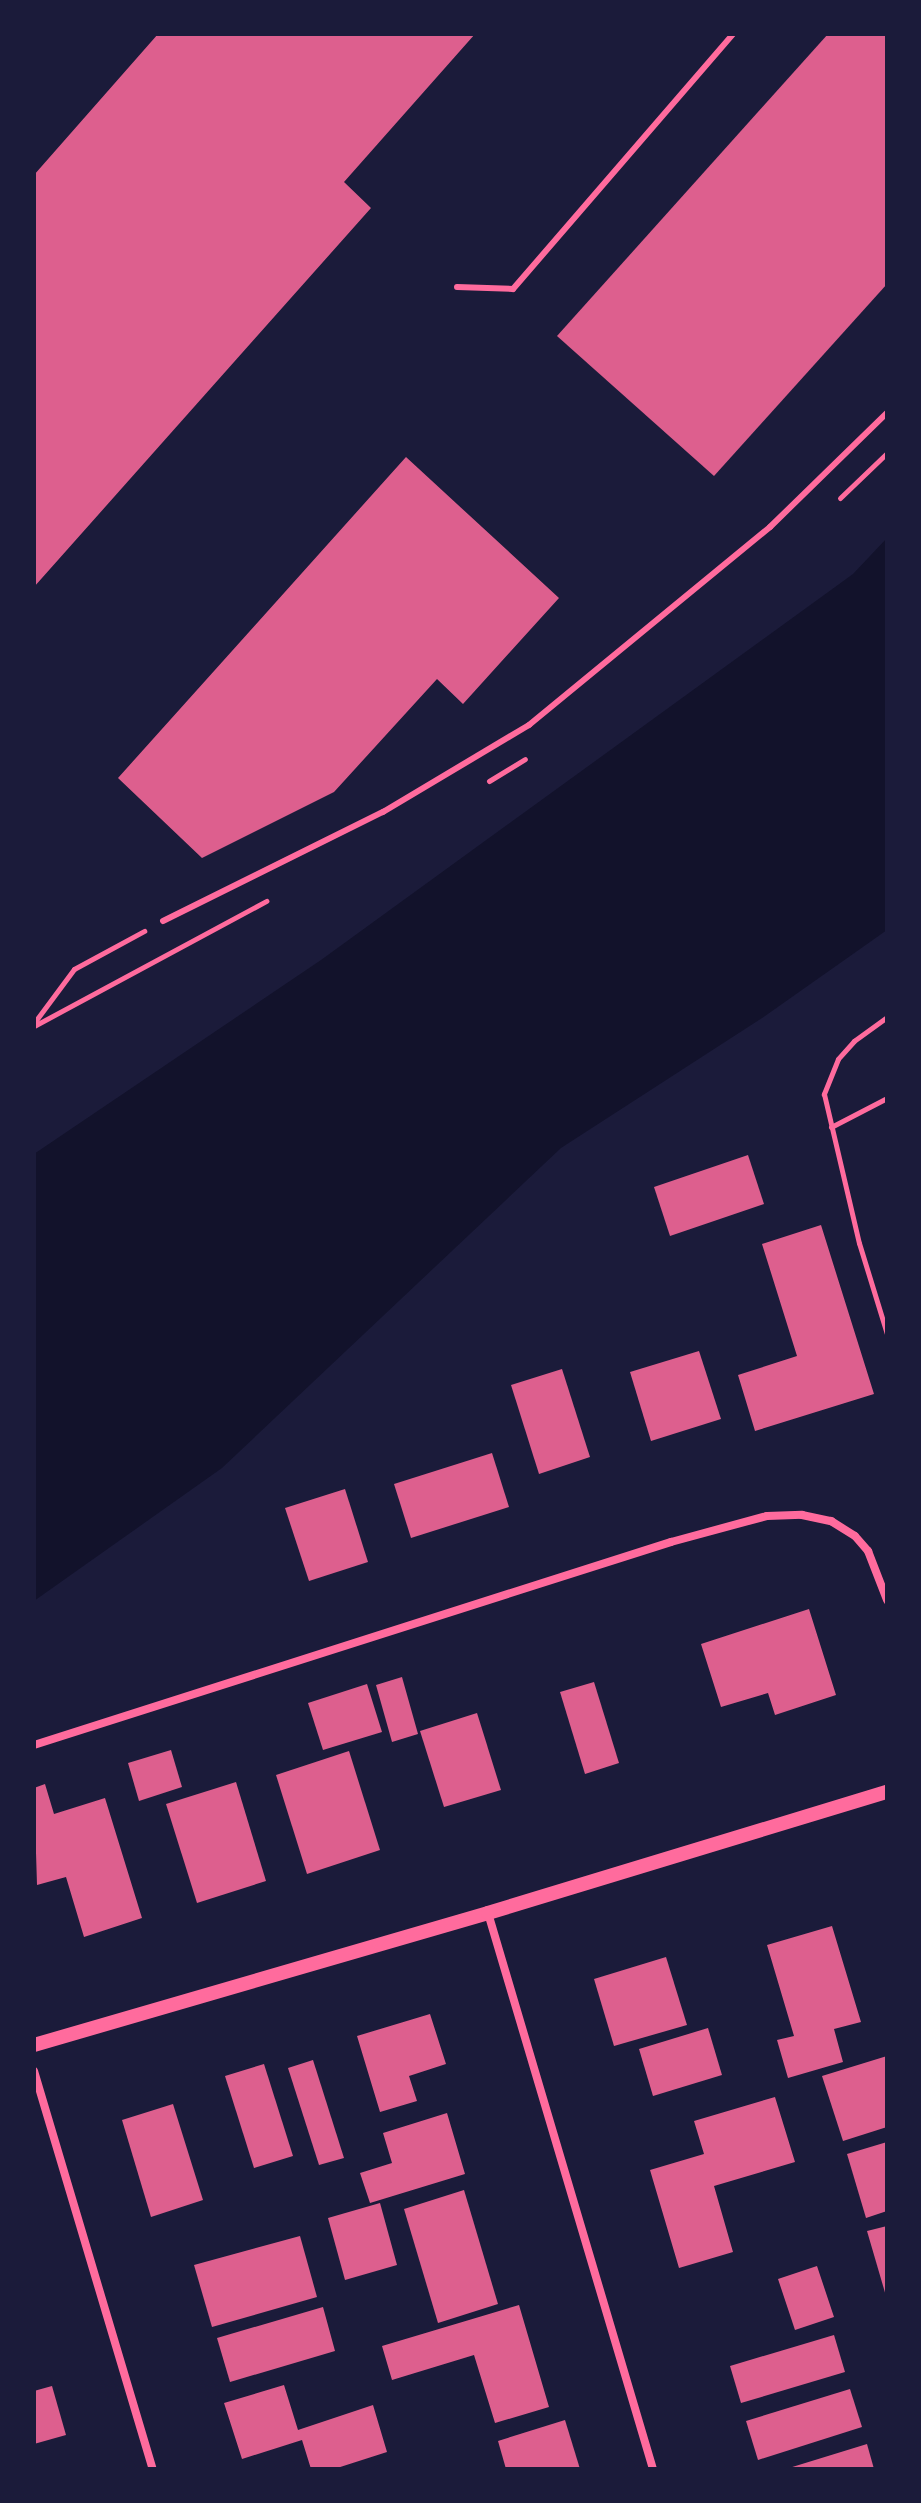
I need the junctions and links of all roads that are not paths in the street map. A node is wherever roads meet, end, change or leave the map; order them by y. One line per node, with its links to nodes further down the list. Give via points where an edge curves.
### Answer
1 (733, 34): 2 (lane, via 513,289)
2 (457, 287)
3 (887, 413): 4 (lane, via 716,574 529,725 383,812)
4 (163, 921)
5 (887, 1600): 6 (street, via 868,1551 831,1521 790,1515 732,1523)
6 (34, 1745)
7 (887, 1792): 8 (street)
8 (488, 1913): 9 (street); 12 (street)
9 (34, 2045)
10 (34, 2071): 11 (street)
11 (153, 2469)
12 (653, 2469)

